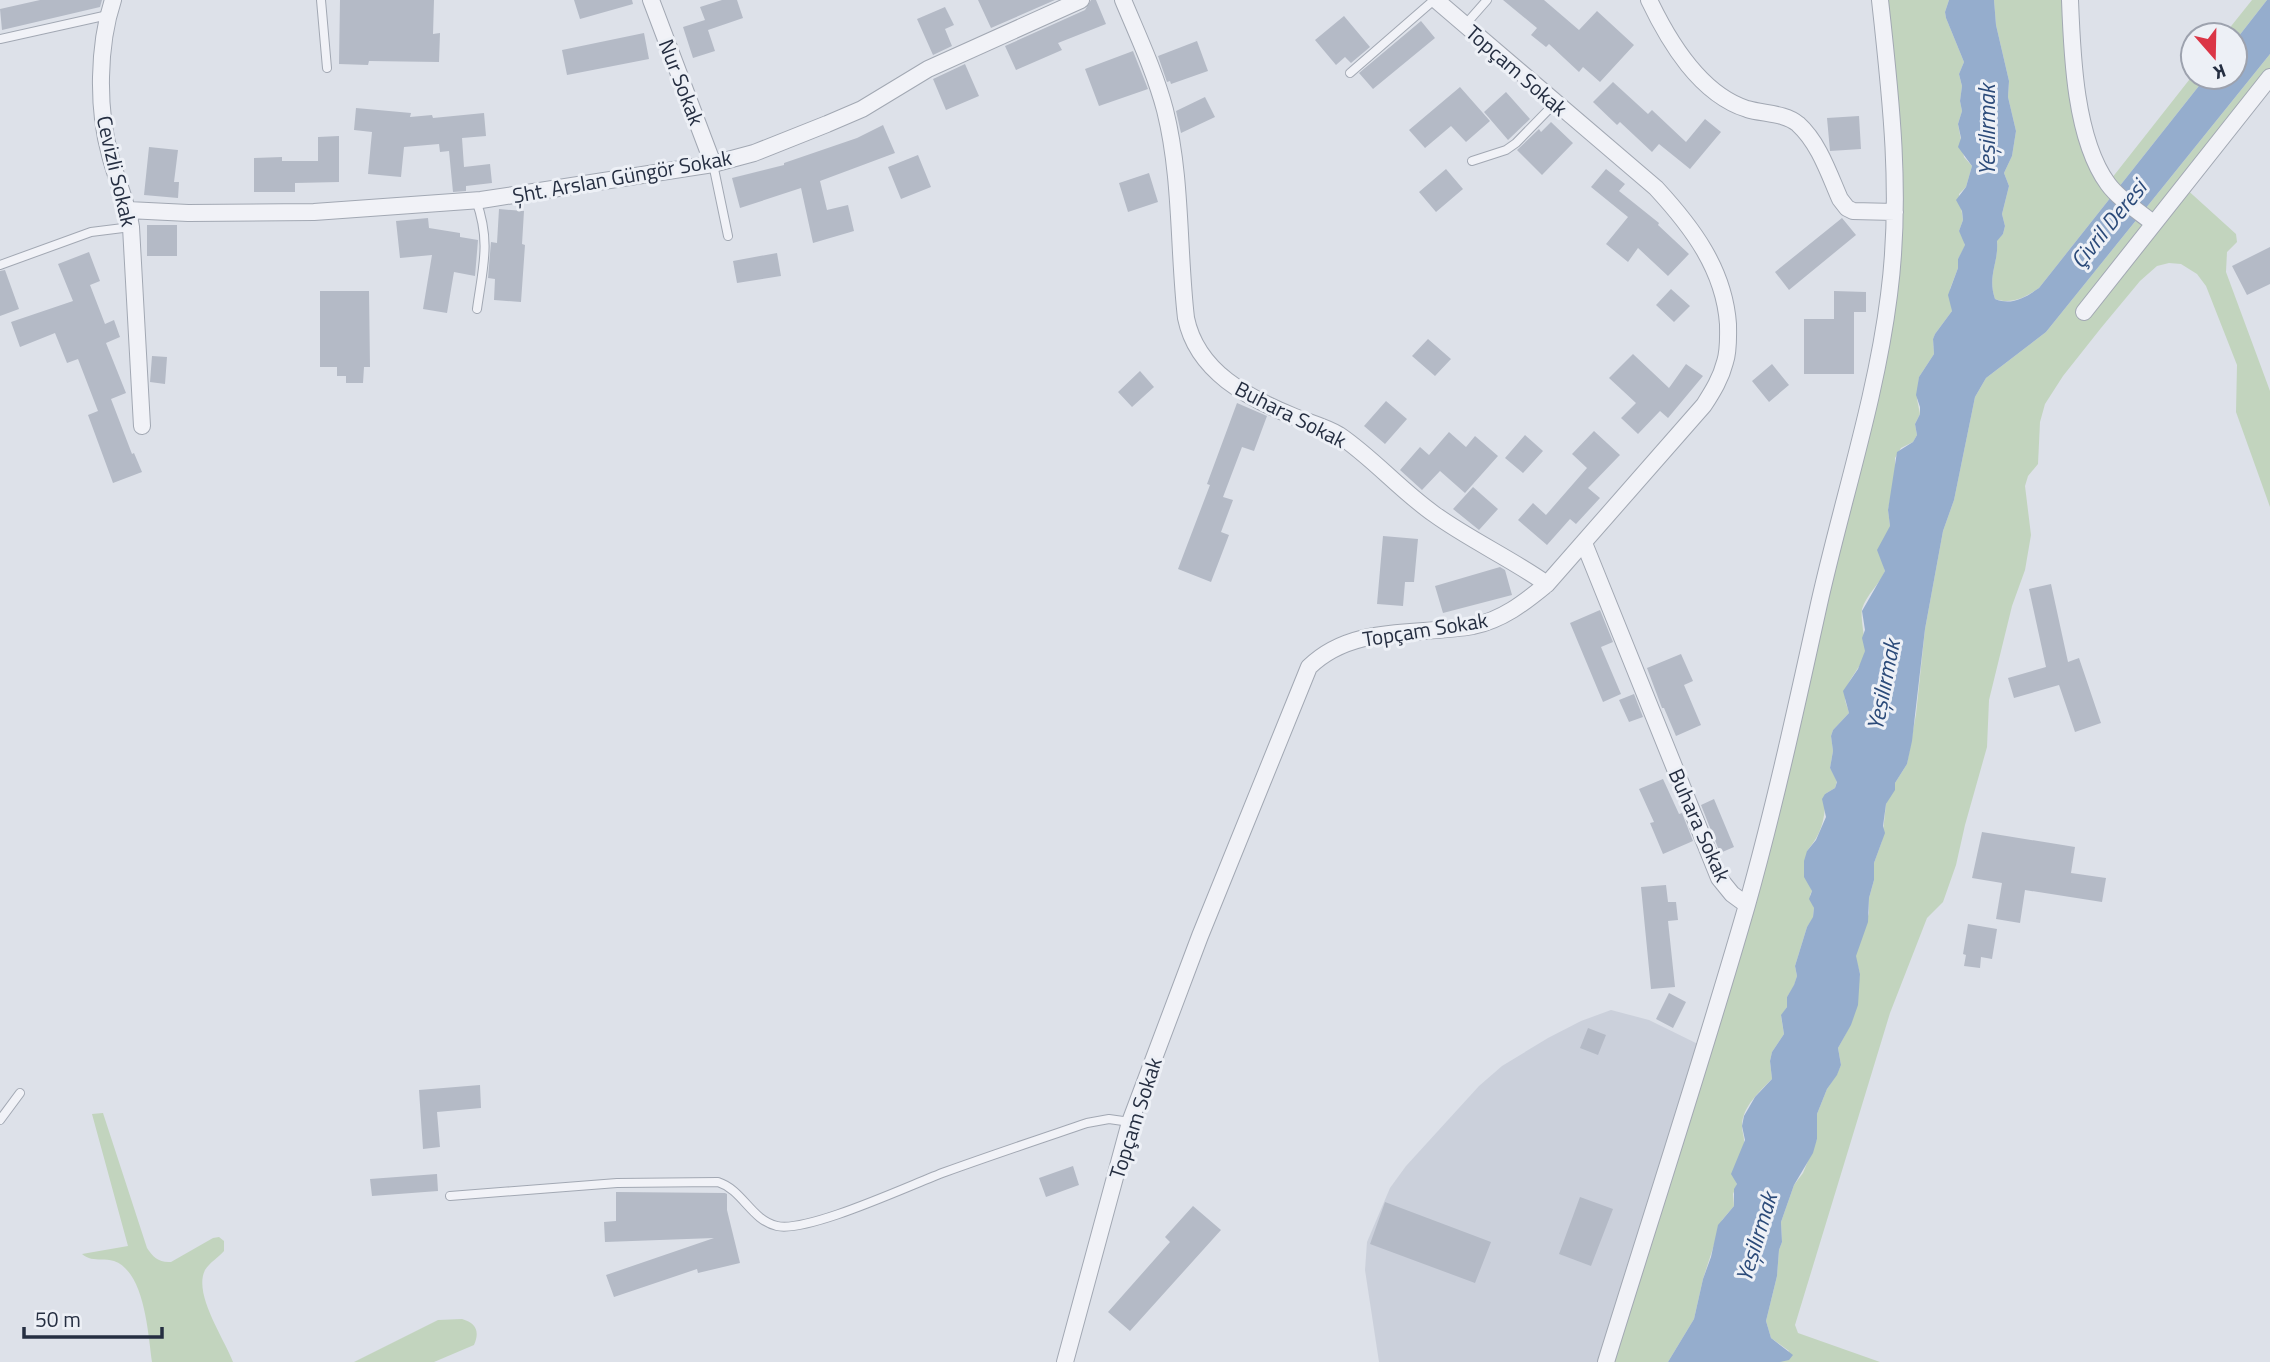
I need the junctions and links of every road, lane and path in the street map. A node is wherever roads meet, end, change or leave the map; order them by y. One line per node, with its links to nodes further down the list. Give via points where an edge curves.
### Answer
1 (321, 0): 13 (lane)
2 (651, 0): 18 (street, Nur Sokak)
3 (1081, 0): 18 (street, Şht. Arslan Güngör Sokak, via 928,69 827,124)
4 (1123, 0): 30 (street, Buhara Sokak, via 1154,74 1168,125 1186,318 1198,352 1234,387 1338,434 1430,512)
5 (1435, 0): 11 (street, Topçam Sokak); 14 (lane)
6 (1487, 0): 11 (lane)
7 (1649, 0): 21 (street, via 1674,46 1717,93 1747,109 1786,117 1807,133 1847,208)
8 (1880, 0): 21 (street, via 1894,131)
9 (2070, 0): 22 (street, via 2082,116 2098,166 2115,192)
10 (110, 8): 12 (lane); 20 (street, Cevizli Sokak, via 102,95 104,130)
11 (1465, 25): 16 (street, Topçam Sokak)
12 (0, 39)
13 (327, 68)
14 (1350, 74)
15 (2270, 77): 22 (street)
16 (1555, 103): 17 (lane, via 1506,150); 29 (street, Topçam Sokak, via 1656,188 1681,216 1712,264 1727,312 1726,359 1704,405)
17 (1472, 161)
18 (713, 164): 19 (street, Şht. Arslan Güngör Sokak); 24 (lane)
19 (476, 200): 20 (street, Şht. Arslan Güngör Sokak, via 314,212); 26 (lane, via 486,241)
20 (128, 210): 23 (street, Cevizli Sokak)
21 (1895, 212): 31 (street, via 1889,295 1871,393)
22 (2148, 218): 27 (street)
23 (131, 227): 25 (lane, via 91,232); 28 (street, Cevizli Sokak)
24 (728, 236)
25 (0, 265)
26 (477, 309)
27 (2084, 312)
28 (142, 426)
29 (1584, 543): 30 (street, Topçam Sokak); 31 (street, Buhara Sokak, via 1719,878)
30 (1547, 584): 34 (street, Topçam Sokak, via 1499,617 1474,625 1358,639 1338,645 1309,667)
31 (1747, 905): 37 (street)
32 (20, 1093): 33 (lane)
33 (0, 1120)
34 (1130, 1122): 35 (lane, via 1087,1123 798,1226 778,1227 763,1220 730,1186 718,1182 617,1183); 36 (street, Topçam Sokak)
35 (450, 1196)
36 (1065, 1362)
37 (1605, 1362)

